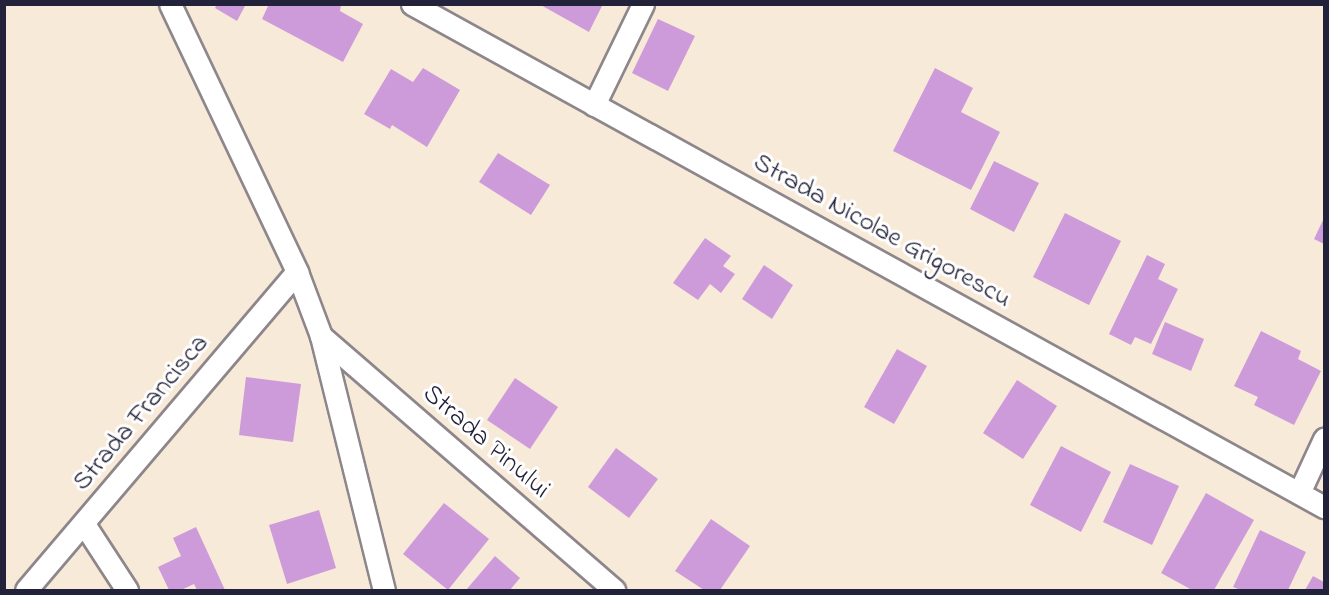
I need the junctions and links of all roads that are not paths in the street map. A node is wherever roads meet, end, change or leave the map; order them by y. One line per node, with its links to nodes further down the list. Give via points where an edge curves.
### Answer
1 (170, 4): 5 (street)
2 (412, 4): 4 (street, Strada Nicolae Grigorescu)
3 (643, 4): 4 (street)
4 (594, 105): 8 (street, Strada Nicolae Grigorescu)
5 (297, 272): 6 (street); 10 (street, Strada Francisca)
6 (321, 336): 13 (street); 14 (street, Strada Pinului)
7 (1324, 439): 8 (street)
8 (1299, 493): 9 (street, Strada Nicolae Grigorescu)
9 (1324, 507)
10 (84, 524): 11 (street, Strada Francisca); 12 (street)
11 (26, 591)
12 (127, 591)
13 (384, 591)
14 (614, 591)

